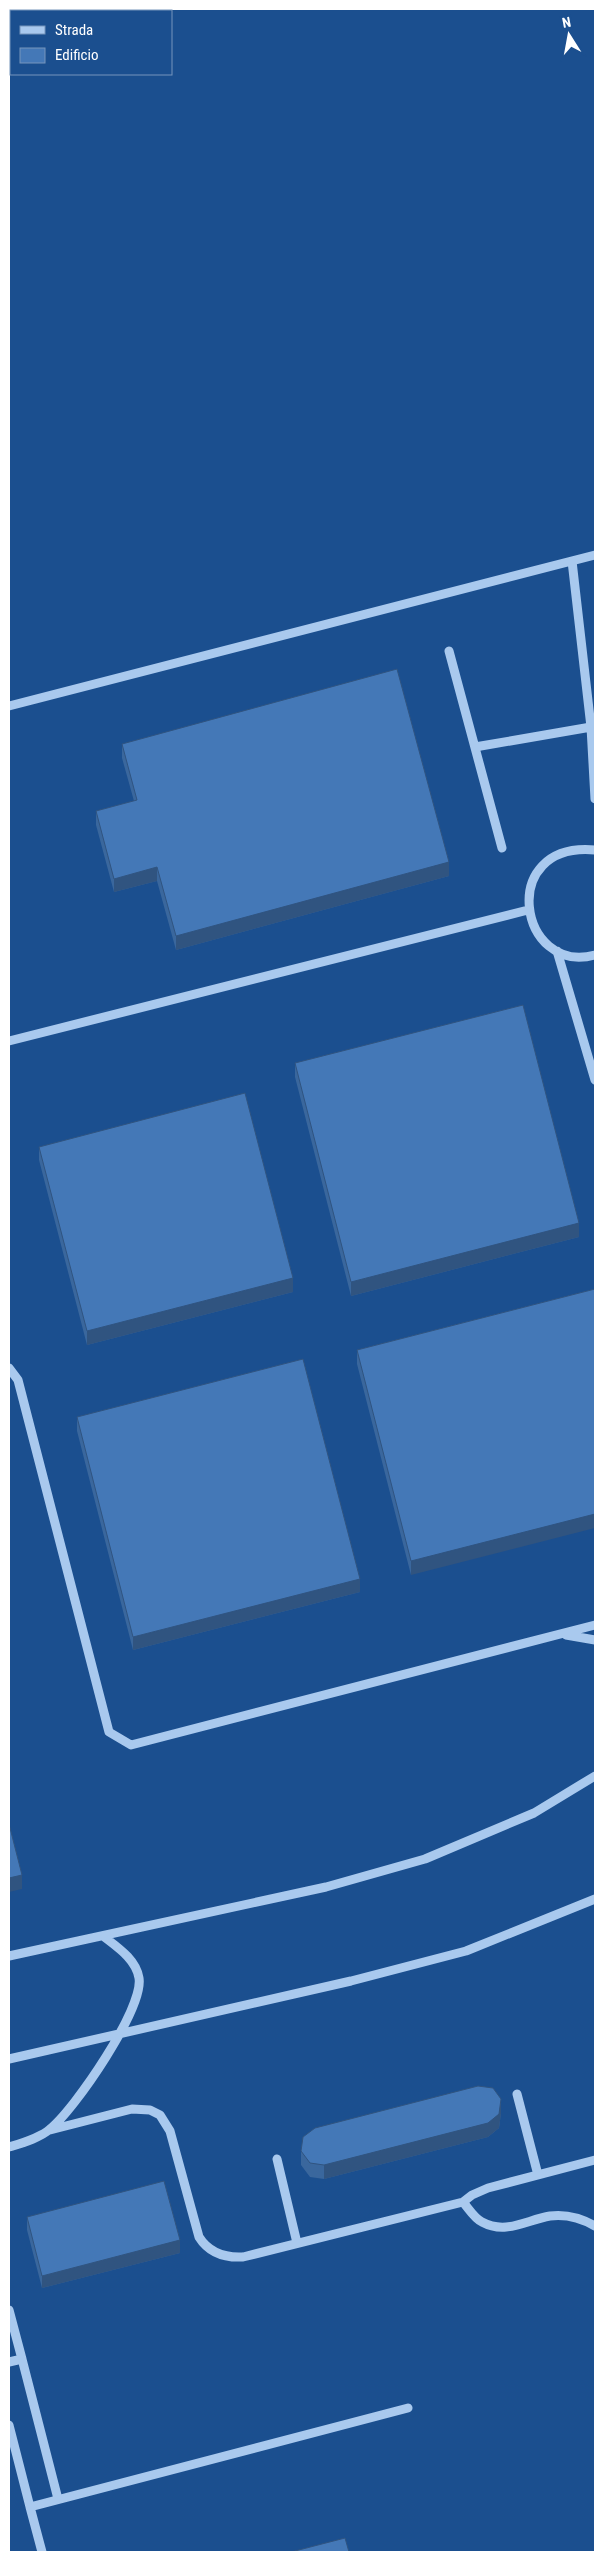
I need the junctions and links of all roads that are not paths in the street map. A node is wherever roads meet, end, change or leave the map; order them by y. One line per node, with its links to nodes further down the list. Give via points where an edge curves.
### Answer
1 (595, 555): 2 (lane)
2 (572, 561): 4 (lane); 5 (lane)
3 (449, 651): 6 (lane)
4 (9, 706)
5 (591, 727): 6 (lane); 7 (lane)
6 (474, 747): 8 (lane)
7 (595, 799)
8 (502, 848)
9 (595, 850): 10 (lane, via 577,848 556,855 539,869 530,888)
10 (528, 910): 11 (lane, via 533,927); 13 (lane)
11 (557, 951): 12 (lane, via 573,957); 14 (lane)
12 (595, 955)
13 (9, 1041)
14 (595, 1080)
15 (9, 1368): 17 (lane, via 18,1380 109,1732 130,1745)
16 (595, 1625): 17 (lane)
17 (561, 1634): 18 (lane)
18 (595, 1640)
19 (595, 1776): 21 (lane, via 534,1813 425,1859 326,1887)
20 (595, 1899): 23 (lane, via 466,1951)
21 (103, 1936): 22 (lane); 23 (lane, via 130,1959 139,1977 137,1998)
22 (9, 1956)
23 (118, 2035): 24 (lane); 26 (lane, via 95,2076)
24 (9, 2059)
25 (517, 2094): 30 (lane)
26 (50, 2130): 27 (lane); 33 (lane, via 132,2109 155,2112 167,2125 195,2227 208,2248 219,2255 233,2257)
27 (9, 2147)
28 (277, 2159): 33 (lane)
29 (595, 2160): 30 (lane)
30 (538, 2175): 31 (lane, via 482,2190)
31 (463, 2202): 32 (lane, via 477,2219 493,2227 512,2228 559,2215); 33 (lane)
32 (595, 2226)
33 (297, 2243)
34 (9, 2310): 35 (lane)
35 (22, 2359): 36 (lane); 39 (lane)
36 (9, 2362)
37 (408, 2408): 39 (lane)
38 (9, 2425): 40 (lane)
39 (58, 2500): 40 (lane)
40 (30, 2507): 41 (lane)
41 (42, 2552)

